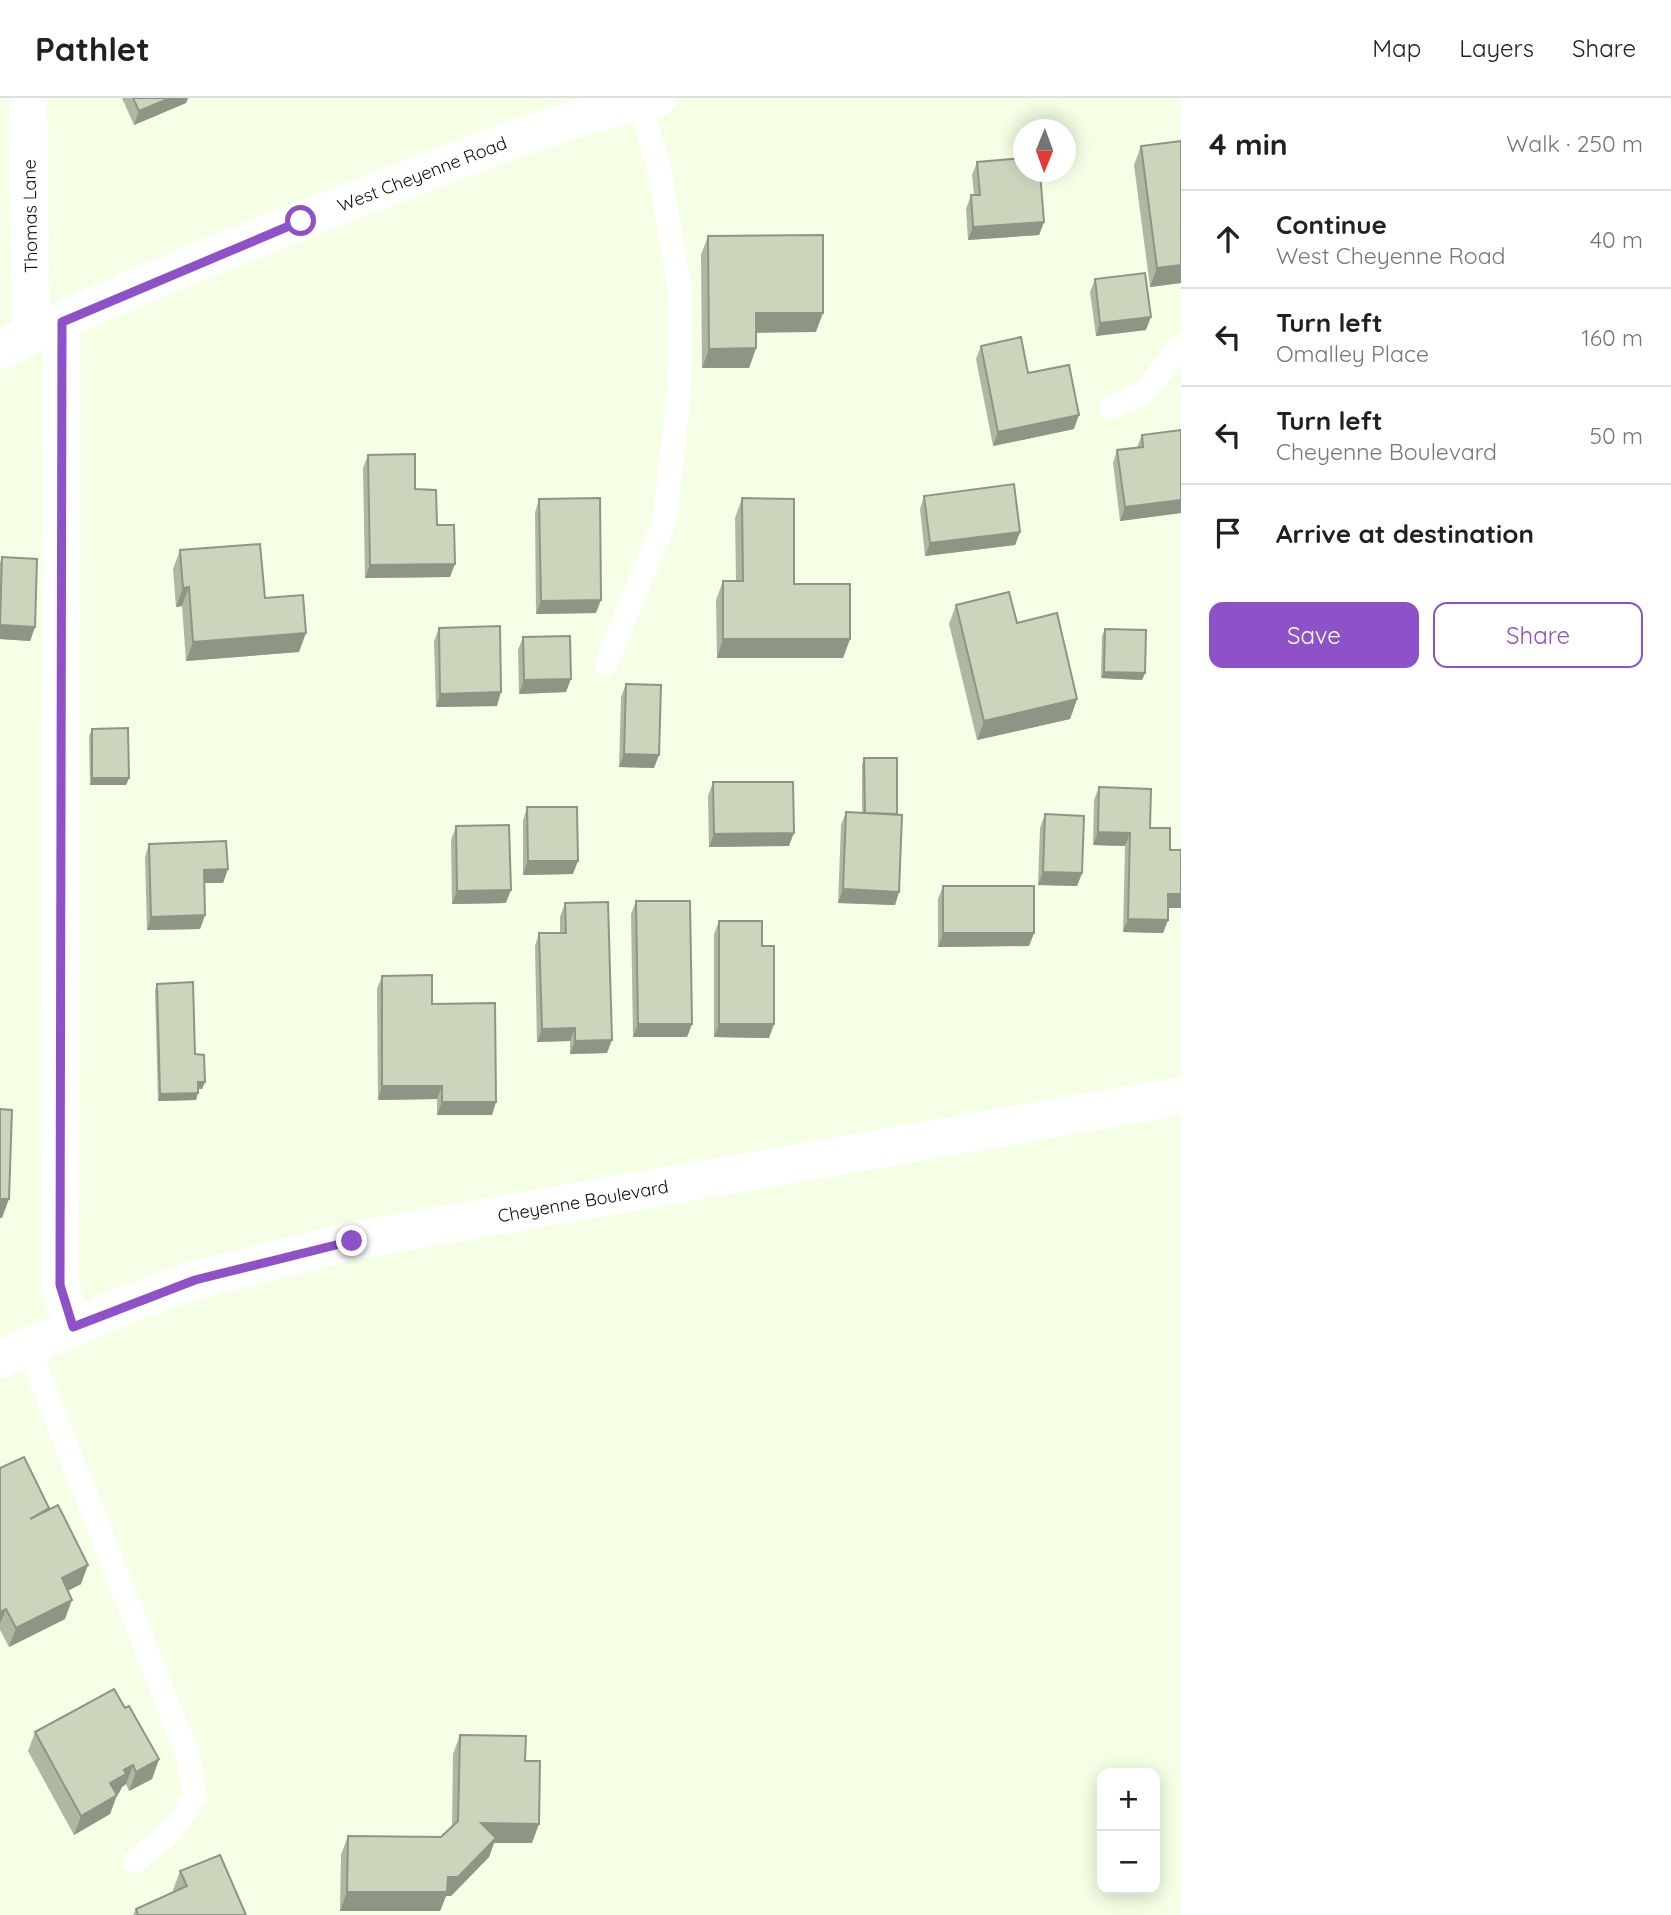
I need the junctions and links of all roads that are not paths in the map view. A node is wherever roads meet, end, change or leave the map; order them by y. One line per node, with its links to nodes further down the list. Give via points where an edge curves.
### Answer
1 (28, 98): 3 (main road, Thomas Lane)
2 (649, 100): 3 (main road, West Cheyenne Road, via 516,137); 6 (lane, via 680,291 679,392 664,520)
3 (31, 335): 8 (main road, Thomas Lane, via 60,1285)
4 (1181, 346): 5 (lane, via 1144,393)
5 (1111, 407)
6 (606, 664)
7 (1181, 1096): 8 (main road, Cheyenne Boulevard, via 352,1241 195,1280)
8 (73, 1327): 9 (main road, Cheyenne Boulevard)
9 (14, 1353): 10 (lane, via 188,1756 195,1796 173,1830)
10 (135, 1861)

